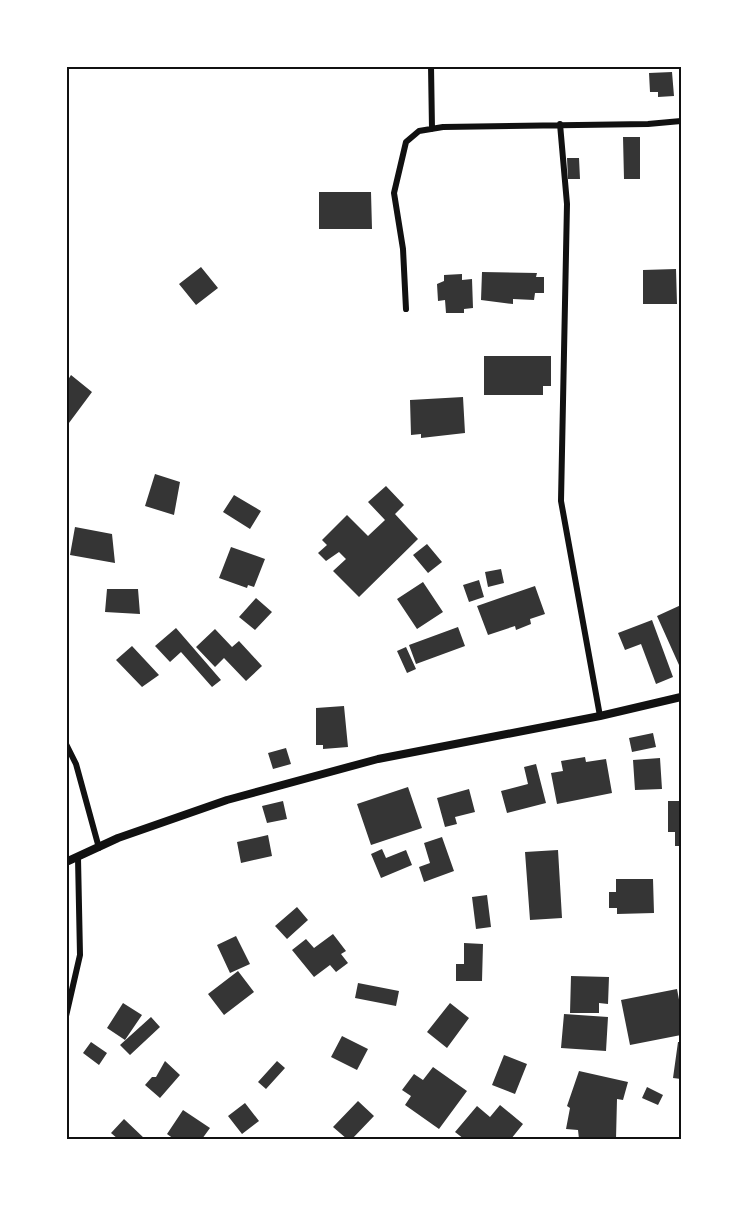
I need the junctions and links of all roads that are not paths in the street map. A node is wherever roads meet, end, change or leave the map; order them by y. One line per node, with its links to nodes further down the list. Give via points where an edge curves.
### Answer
1 (431, 66): 4 (street)
2 (681, 121): 3 (street)
3 (560, 124): 4 (street); 7 (street, via 567,204 561,501)
4 (432, 129): 5 (street, via 419,132 406,142 394,193 403,249)
5 (406, 309)
6 (681, 697): 7 (street)
7 (600, 716): 9 (street, via 378,759 227,800)
8 (66, 744): 9 (street)
9 (99, 848): 10 (street)
10 (78, 858): 11 (street); 12 (street, via 80,955)
11 (66, 862)
12 (66, 1016)

